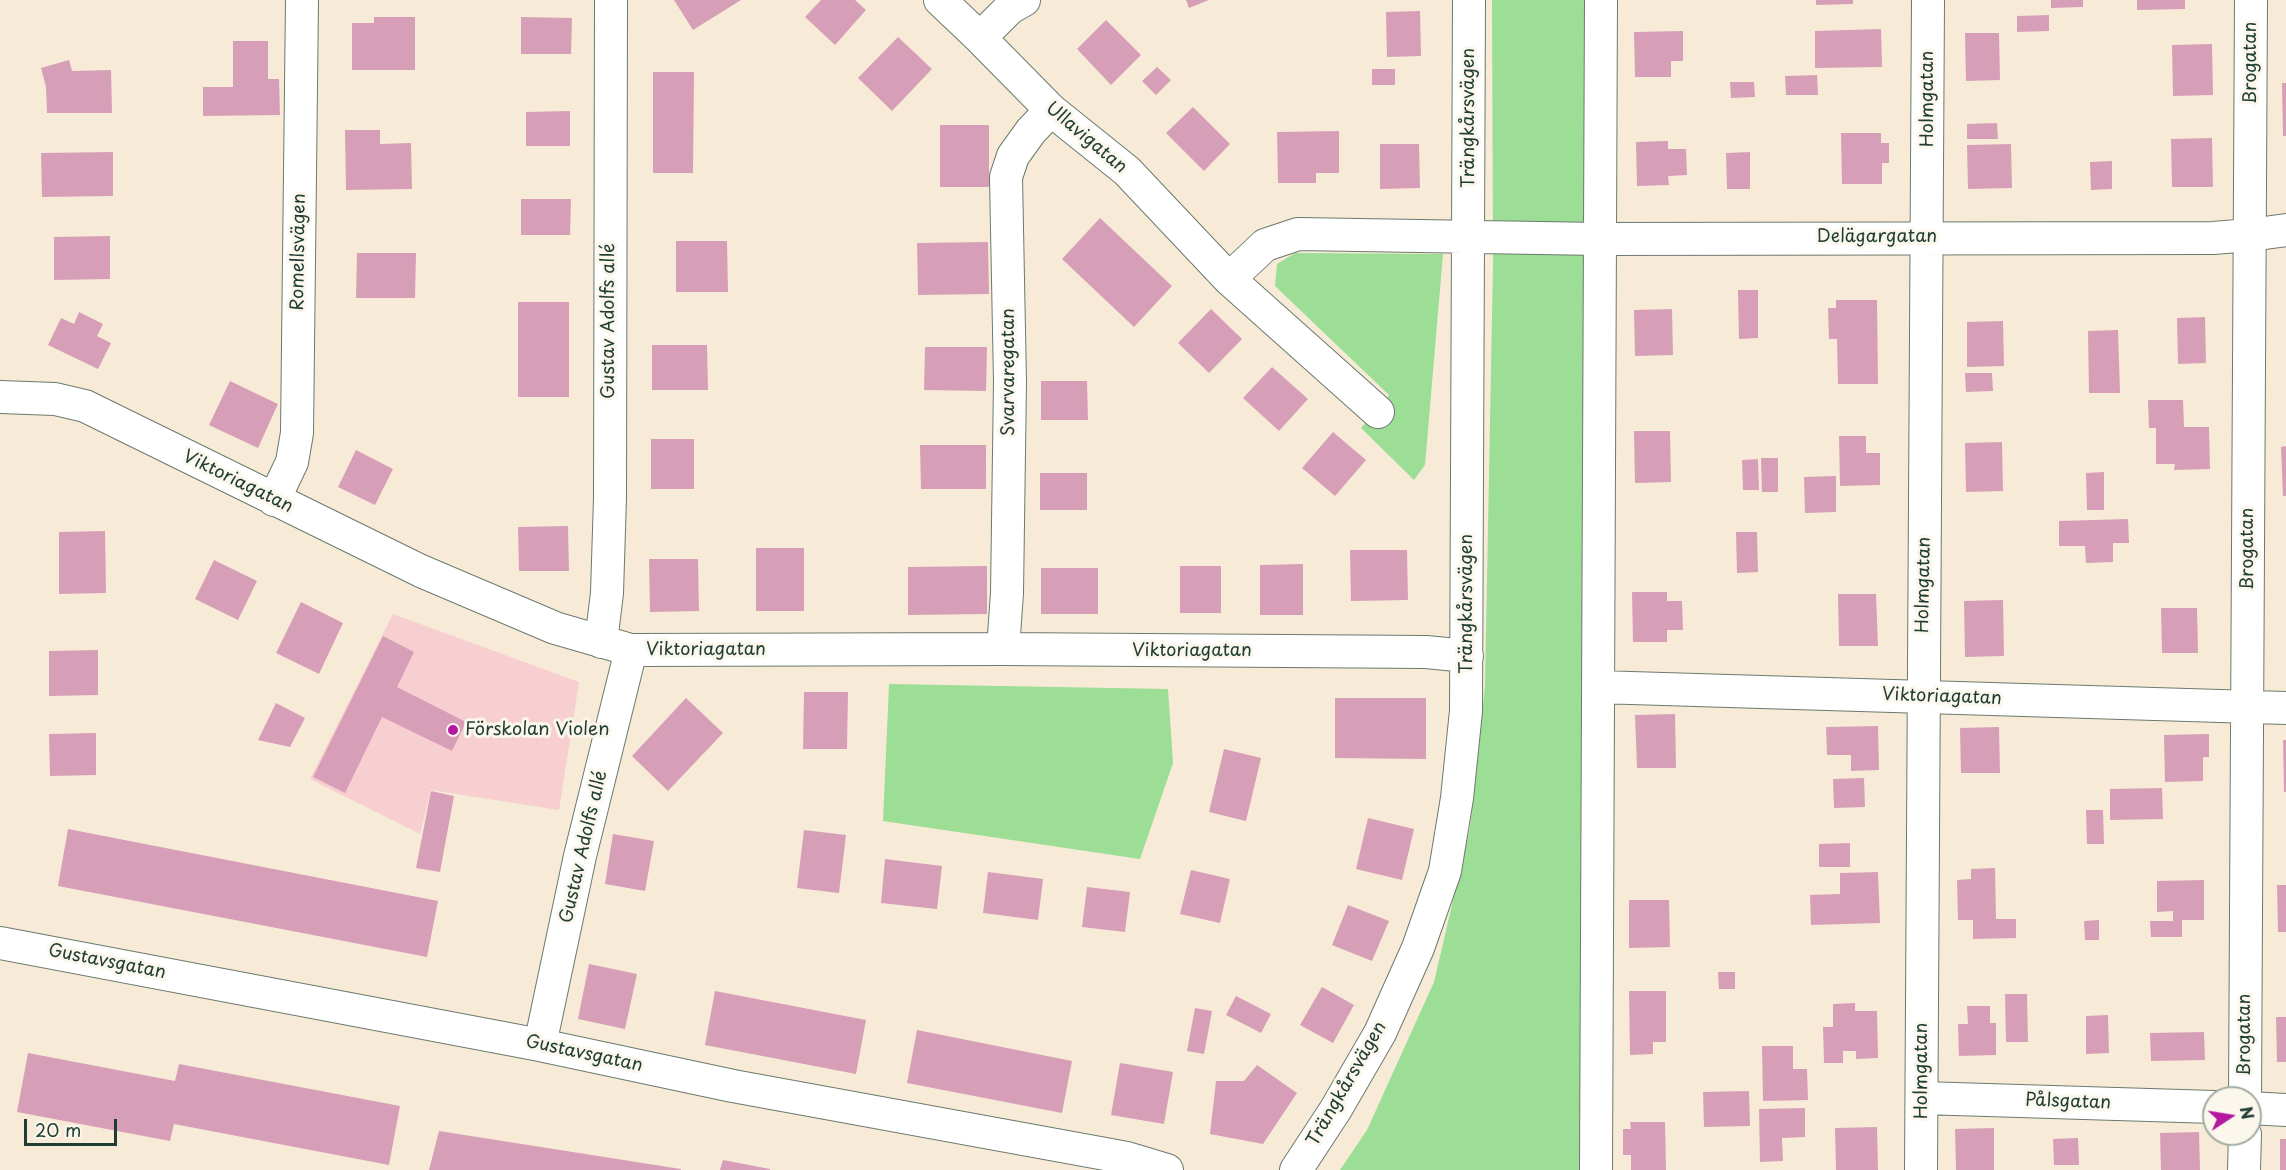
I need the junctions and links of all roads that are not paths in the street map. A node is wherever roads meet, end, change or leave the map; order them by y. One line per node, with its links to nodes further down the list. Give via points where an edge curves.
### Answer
1 (302, 0): 19 (street, Romellsvägen, via 297,433 292,462)
2 (611, 0): 20 (street, Gustav Adolfs allé, via 607,594)
3 (940, 0): 9 (street, Ullavigatan)
4 (1024, 0): 9 (street, via 1010,8)
5 (1469, 0): 12 (street, Trängkårsvägen)
6 (1601, 0): 15 (street)
7 (1928, 0): 14 (street, Holmgatan)
8 (2251, 0): 13 (street, Brogatan)
9 (980, 38): 10 (street, Ullavigatan)
10 (1051, 110): 16 (street, Ullavigatan, via 1127,171); 21 (street, Svarvaregatan, via 1012,156 1006,177 1010,382)
11 (2286, 230): 13 (street, Delägargatan)
12 (1468, 235): 15 (street, Delägargatan); 16 (street, via 1298,234 1264,245); 22 (street, Trängkårsvägen)
13 (2250, 236): 14 (street, Delägargatan); 25 (street, Brogatan)
14 (1928, 237): 15 (street, Delägargatan); 24 (street, Holmgatan)
15 (1600, 239): 23 (street)
16 (1229, 279): 18 (street, Ullavigatan)
17 (0, 397): 19 (street, Viktoriagatan, via 55,399 85,406)
18 (1378, 411)
19 (274, 500): 20 (street, Viktoriagatan, via 421,571 555,628)
20 (616, 646): 21 (street, Viktoriagatan); 28 (street, Gustav Adolfs allé, via 580,856)
21 (1003, 649): 22 (street, Viktoriagatan, via 1426,652)
22 (1467, 656): 36 (street, Trängkårsvägen, via 1466,711 1445,871 1418,948 1380,1033)
23 (1598, 687): 24 (street, Viktoriagatan); 37 (street)
24 (1923, 697): 25 (street, Viktoriagatan); 30 (street, Holmgatan)
25 (2247, 706): 26 (street, Viktoriagatan); 29 (street, Brogatan)
26 (2286, 708)
27 (0, 943): 28 (street, Gustavsgatan)
28 (540, 1045): 35 (street, Gustavsgatan, via 733,1086 1126,1158)
29 (2245, 1086)
30 (1922, 1098): 31 (street, Pålsgatan); 38 (street, Holmgatan)
31 (2202, 1107)
32 (2262, 1109): 33 (street)
33 (2286, 1110)
34 (2245, 1146): 39 (street)
35 (1167, 1170)
36 (1296, 1170)
37 (1596, 1170)
38 (1921, 1170)
39 (2244, 1170)

